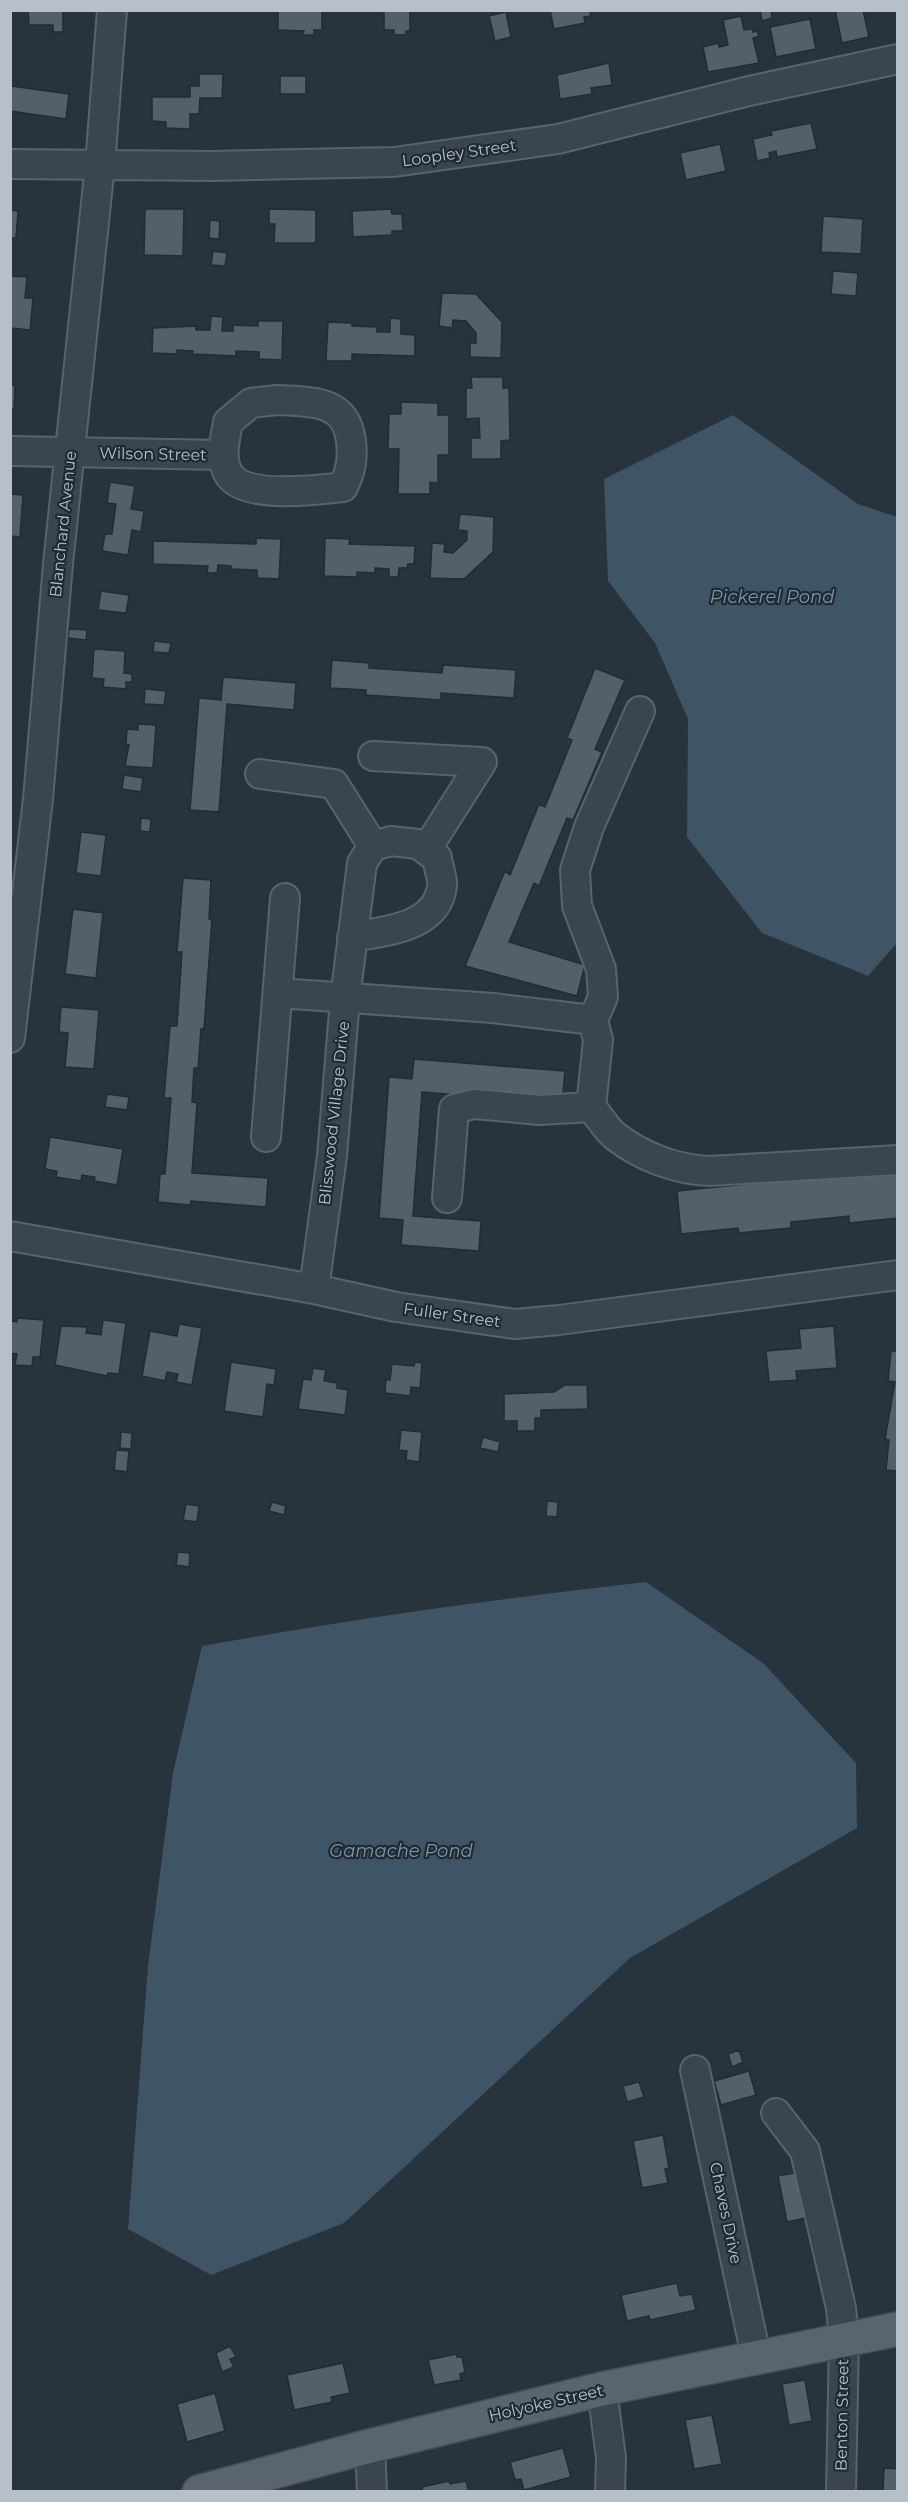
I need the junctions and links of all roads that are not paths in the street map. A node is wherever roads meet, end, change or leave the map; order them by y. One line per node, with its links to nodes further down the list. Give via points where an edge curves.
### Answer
1 (112, 10): 4 (street, Blanchard Avenue)
2 (897, 59): 4 (street, Loopley Street, via 558,139 480,152 394,162)
3 (10, 164): 4 (street, Loopley Street)
4 (100, 165): 6 (street, Blanchard Avenue)
5 (10, 451): 6 (street, Wilson Street)
6 (71, 454): 7 (street, Wilson Street); 18 (street, Blanchard Avenue, via 38,799)
7 (223, 455): 7 (street, Wilson Street, via 230,476 245,488 343,487 350,474 349,427 337,410 311,402 251,403 228,422)
8 (640, 711): 17 (street, via 575,870 577,906 602,969 603,997)
9 (373, 756): 12 (street, via 482,762)
10 (260, 774): 11 (street, via 334,784)
11 (373, 846): 12 (street, via 391,841 418,844); 14 (street, Blisswood Village Drive, via 362,862)
12 (426, 850): 14 (street, via 437,858 442,885 430,914 401,929)
13 (285, 898): 15 (street)
14 (352, 937): 16 (street, Blisswood Village Drive)
15 (278, 993): 16 (street); 20 (street)
16 (345, 999): 17 (street, via 493,1008); 25 (street, Blisswood Village Drive, via 332,1156)
17 (593, 1020): 19 (street, via 598,1040)
18 (10, 1038)
19 (591, 1107): 21 (street, via 614,1135 653,1158 687,1170); 22 (street, via 540,1110 474,1104 454,1109)
20 (266, 1137)
21 (897, 1160)
22 (447, 1198)
23 (10, 1236): 25 (street, Fuller Street)
24 (897, 1275): 25 (street, Fuller Street, via 515,1324 396,1307)
25 (314, 1289)
26 (695, 2070): 30 (street, Chaves Drive)
27 (776, 2112): 29 (street, Benton Street, via 805,2151 841,2308)
28 (897, 2329): 29 (main road, Holyoke Street)
29 (844, 2339): 30 (main road, Holyoke Street); 36 (street, Benton Street)
30 (756, 2356): 31 (main road, Holyoke Street)
31 (602, 2389): 32 (main road, Holyoke Street); 35 (street, via 611,2458)
32 (369, 2446): 33 (main road, Holyoke Street); 34 (street)
33 (199, 2492)
34 (372, 2492)
35 (610, 2492)
36 (840, 2492)

